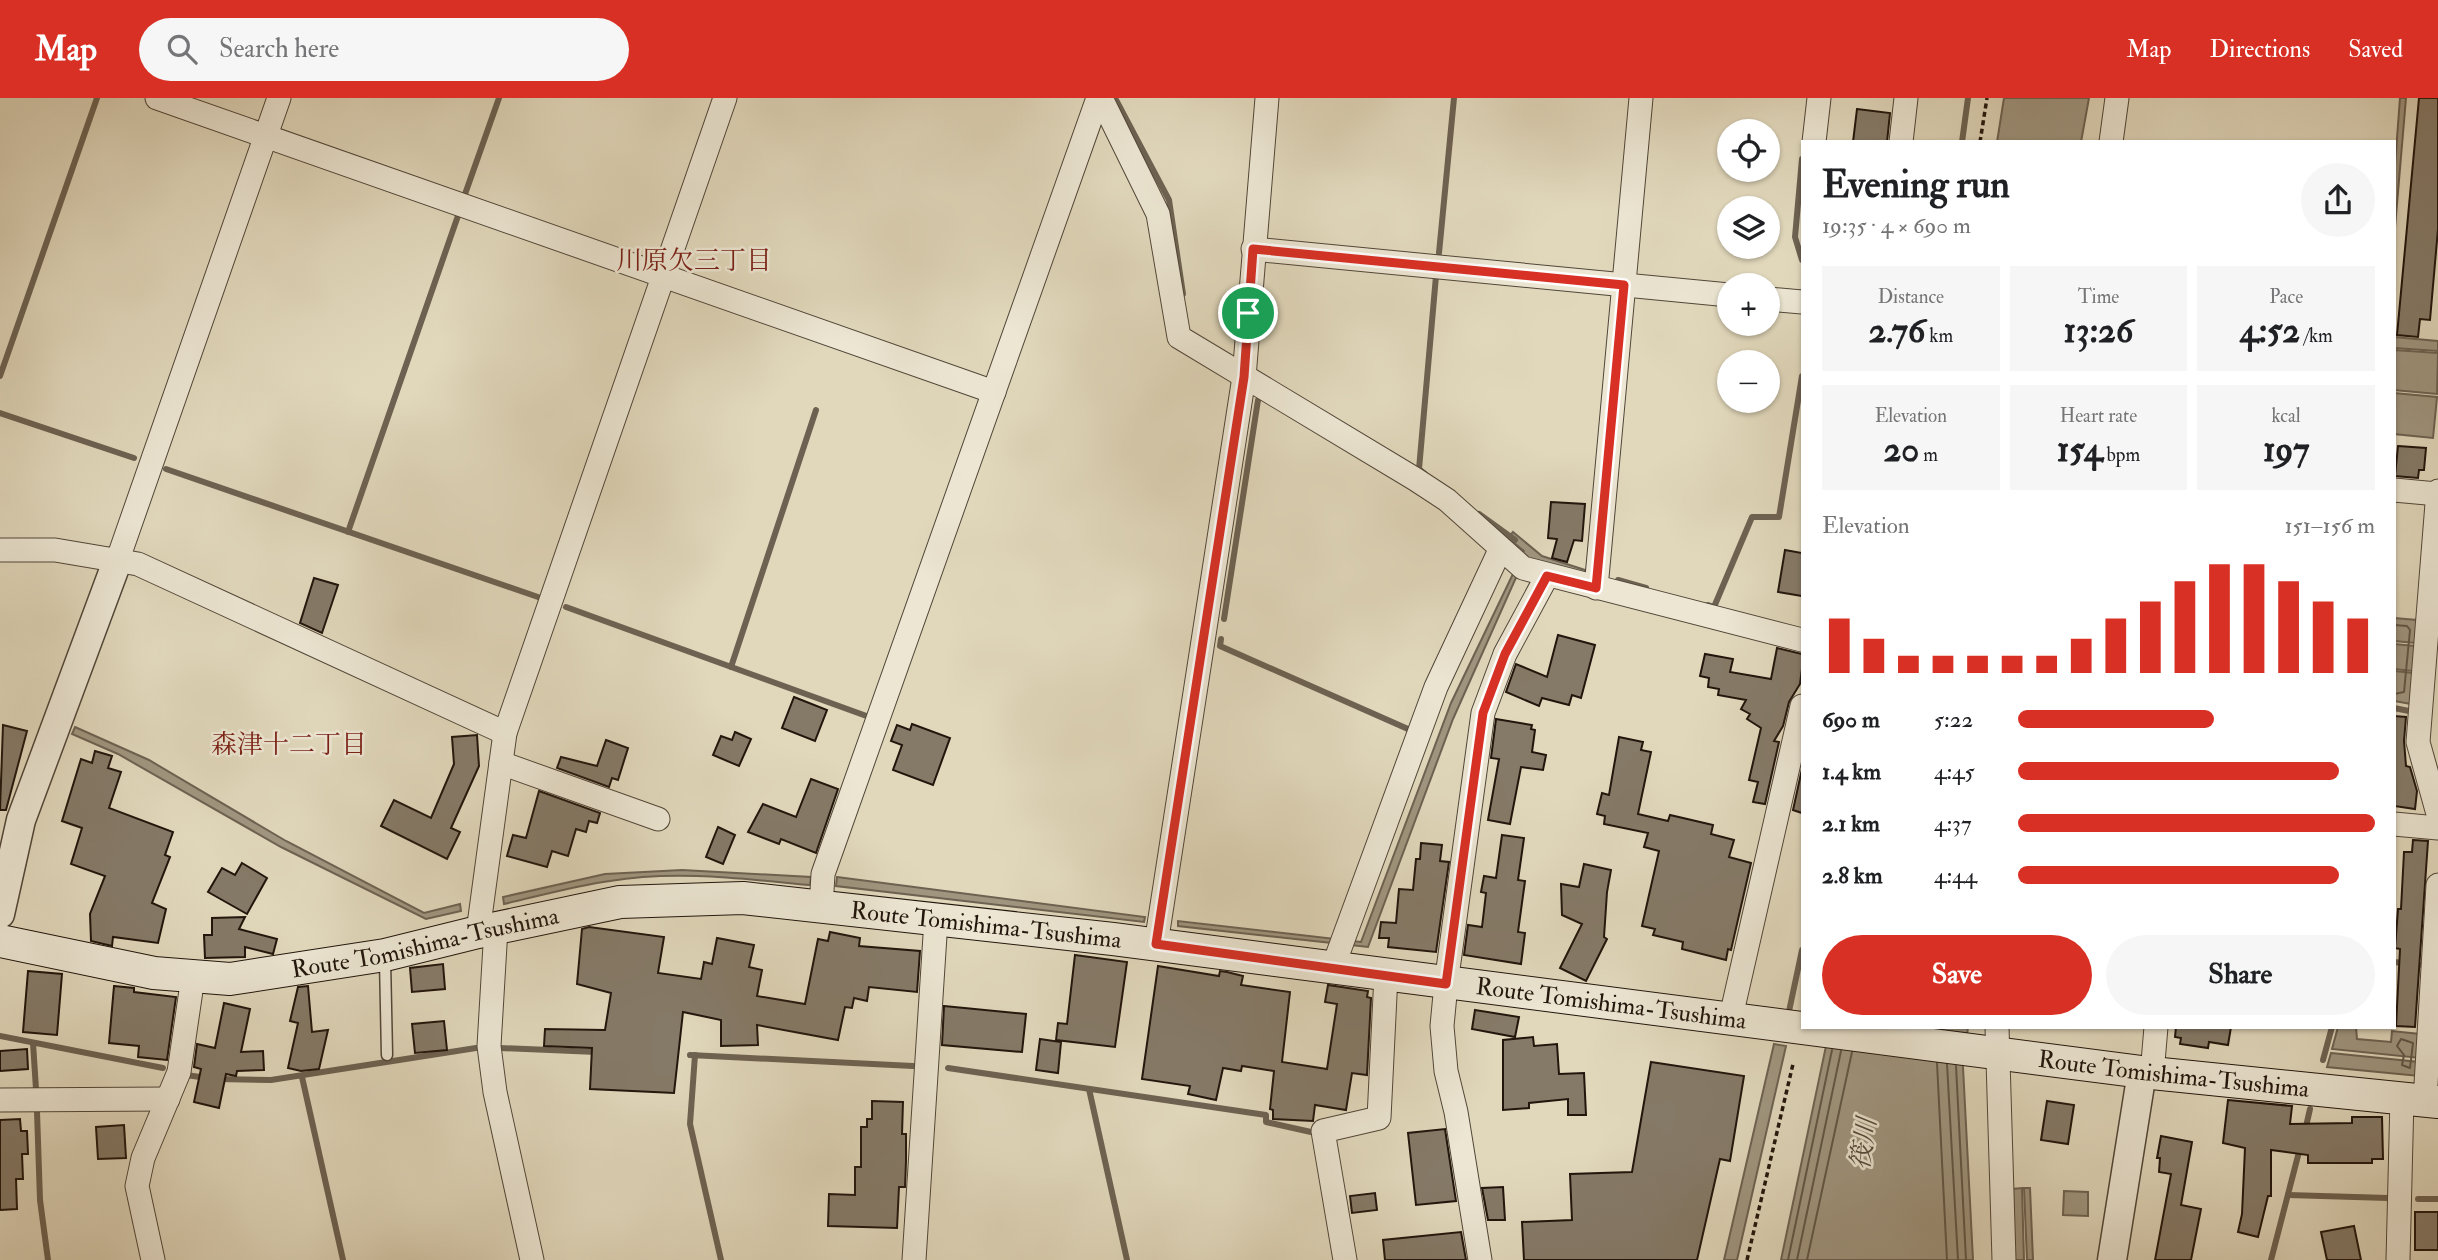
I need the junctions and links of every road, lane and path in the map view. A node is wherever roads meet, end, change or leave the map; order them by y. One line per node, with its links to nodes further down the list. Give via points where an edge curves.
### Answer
1 (157, 98): 11 (street)
2 (279, 98): 11 (street)
3 (725, 98): 17 (street)
4 (1099, 98): 22 (street, via 1158,214 1179,337); 23 (street)
5 (1267, 98): 16 (street)
6 (1641, 98): 18 (street)
7 (1819, 98): 12 (street)
8 (1906, 98): 13 (street)
9 (1987, 98): 14 (path)
10 (2117, 98): 15 (street)
11 (265, 136): 17 (street); 27 (street)
12 (1814, 140)
13 (1901, 140)
14 (1980, 140)
15 (2111, 140)
16 (1253, 249): 18 (street); 22 (street)
17 (663, 276): 23 (street); 33 (street)
18 (1624, 285): 19 (street); 30 (street)
19 (1717, 294)
20 (1780, 300): 21 (street)
21 (1801, 302)
22 (1244, 377): 28 (street, via 1447,500); 45 (street)
23 (994, 392): 40 (street, via 823,874)
24 (2396, 490): 25 (street)
25 (2438, 493): 35 (street, via 2418,742)
26 (0, 550): 27 (street, via 55,550)
27 (118, 559): 33 (street, via 138,564); 41 (street, via 22,820)
28 (1512, 560): 29 (street); 46 (street, via 1436,687)
29 (1547, 576): 30 (street); 50 (street, via 1505,654 1483,713)
30 (1596, 588): 31 (street)
31 (1801, 640)
32 (1801, 712): 51 (street)
33 (505, 733): 34 (street)
34 (500, 764): 36 (street); 43 (street)
35 (2438, 814)
36 (658, 819)
37 (2396, 824): 38 (street)
38 (2438, 828)
39 (2438, 885): 61 (street)
40 (821, 908): 42 (main road, Route Tomishima-Tsushima); 43 (main road, Route Tomishima-Tsushima, via 743,898 688,897 620,902)
41 (0, 914)
42 (936, 920): 45 (main road, Route Tomishima-Tsushima); 64 (street)
43 (487, 930): 47 (main road, Route Tomishima-Tsushima); 63 (street, via 489,1046 495,1091)
44 (0, 941): 49 (main road, Route Tomishima-Tsushima)
45 (1156, 944): 46 (main road, Route Tomishima-Tsushima)
46 (1339, 950): 48 (main road, Route Tomishima-Tsushima)
47 (385, 955): 49 (main road, Route Tomishima-Tsushima, via 230,979); 56 (lane)
48 (1386, 975): 50 (main road, Route Tomishima-Tsushima); 65 (street, via 1379,1118 1323,1131)
49 (193, 978): 59 (street, via 179,1072)
50 (1446, 984): 51 (main road, Route Tomishima-Tsushima); 66 (street, via 1442,1026 1447,1071)
51 (1745, 1023): 52 (main road, Route Tomishima-Tsushima)
52 (1801, 1028)
53 (1815, 1029): 55 (main road, Route Tomishima-Tsushima)
54 (2157, 1029): 58 (street)
55 (1989, 1044): 58 (main road, Route Tomishima-Tsushima); 68 (street)
56 (387, 1055)
57 (1793, 1064): 67 (path)
58 (2147, 1073): 61 (main road, Route Tomishima-Tsushima); 69 (street)
59 (168, 1099): 60 (street); 62 (street, via 143,1158 137,1186)
60 (0, 1100)
61 (2422, 1101): 70 (street)
62 (153, 1260)
63 (532, 1260)
64 (914, 1260)
65 (1345, 1260)
66 (1480, 1260)
67 (1747, 1260)
68 (2004, 1260)
69 (2112, 1260)
70 (2398, 1260)

